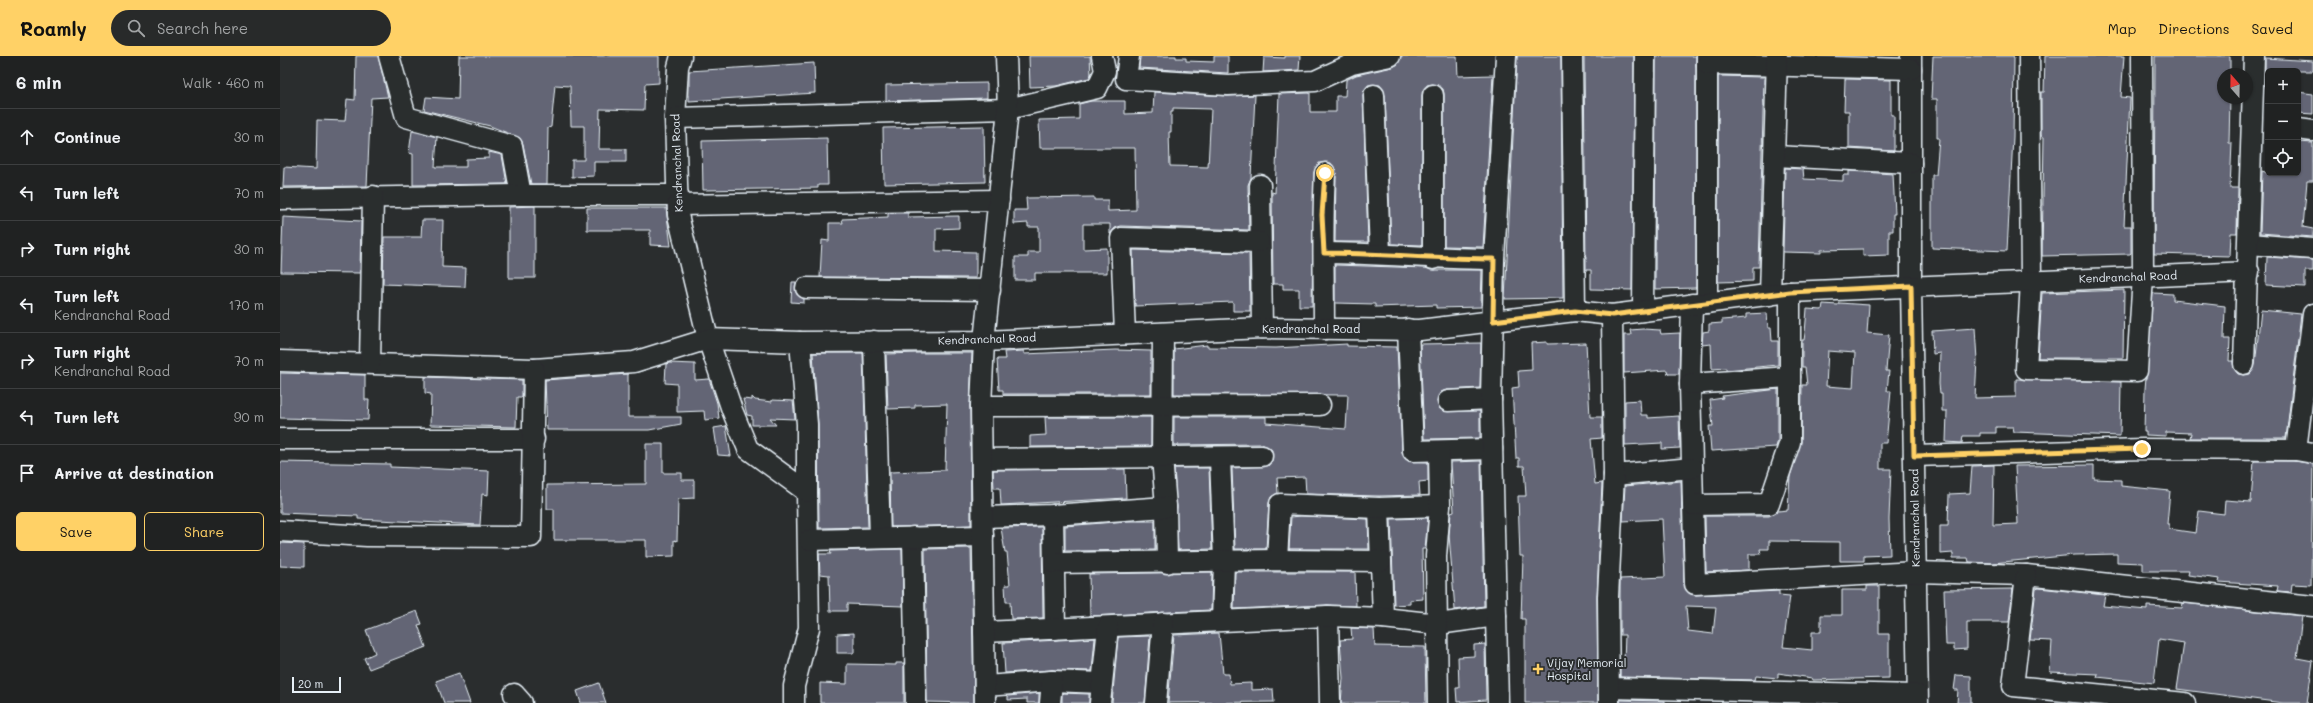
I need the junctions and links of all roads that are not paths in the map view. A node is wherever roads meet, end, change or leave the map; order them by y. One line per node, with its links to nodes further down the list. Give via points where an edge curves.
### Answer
1 (389, 56): 27 (street, via 406,117 512,146)
2 (681, 56): 19 (street, Kendranchal Road)
3 (1006, 56): 18 (street)
4 (1102, 56): 18 (street, via 1105,71 1097,88)
5 (1129, 56): 6 (street, via 1126,79 1228,85 1315,81 1352,64)
6 (1390, 56)
7 (1506, 56): 38 (street)
8 (1572, 56): 48 (street)
9 (1645, 56): 49 (street)
10 (2029, 56): 41 (street)
11 (2142, 56): 40 (street)
12 (2254, 56): 20 (street)
13 (1707, 60): 14 (street); 47 (street)
14 (1776, 62): 15 (street); 23 (street)
15 (1911, 62): 24 (street, Kendranchal Road)
16 (1374, 95): 36 (street)
17 (1433, 95): 37 (street)
18 (1008, 109): 19 (street); 31 (street)
19 (675, 118): 30 (street, Kendranchal Road)
20 (2260, 125): 33 (street)
21 (2301, 130): 22 (street)
22 (2313, 131)
23 (1775, 156): 24 (street); 46 (street)
24 (1911, 163): 42 (street, Kendranchal Road)
25 (1325, 173): 35 (street, via 1322,215)
26 (1260, 185): 32 (street)
27 (521, 195): 28 (street); 30 (street)
28 (373, 196): 29 (street); 63 (street)
29 (280, 199)
30 (678, 200): 31 (street); 58 (street, Kendranchal Road, via 678,214)
31 (998, 200): 44 (street)
32 (1260, 242): 53 (street); 57 (street, via 1121,238)
33 (2249, 244): 34 (street); 39 (street)
34 (2313, 249)
35 (1324, 253): 36 (street); 54 (street)
36 (1380, 253): 37 (street)
37 (1433, 259): 38 (street)
38 (1494, 259): 52 (street)
39 (2249, 272): 40 (street, Kendranchal Road); 64 (street)
40 (2143, 276): 41 (street, Kendranchal Road); 41 (street, via 2137,371 2026,369)
41 (2031, 281): 42 (street, Kendranchal Road)
42 (1911, 286): 45 (street, Kendranchal Road); 79 (street, Kendranchal Road)
43 (806, 288): 44 (street)
44 (990, 290): 60 (street)
45 (1790, 292): 46 (street, Kendranchal Road); 66 (street)
46 (1770, 295): 47 (street, Kendranchal Road)
47 (1700, 303): 49 (street, Kendranchal Road); 67 (street)
48 (1575, 311): 51 (street, Kendranchal Road); 52 (street, Kendranchal Road)
49 (1642, 311): 51 (street, Kendranchal Road)
50 (2313, 314): 77 (street)
51 (1612, 315): 84 (street)
52 (1493, 321): 55 (street, Kendranchal Road, via 1443,328); 68 (street)
53 (1262, 328): 54 (street, Kendranchal Road); 56 (street, Kendranchal Road)
54 (1324, 329): 55 (street, Kendranchal Road)
55 (1408, 329): 76 (street, via 1413,451)
56 (1163, 333): 57 (street, Kendranchal Road); 70 (street)
57 (1125, 334): 60 (street, Kendranchal Road)
58 (708, 339): 61 (street, Kendranchal Road); 65 (street, via 634,362); 85 (street, Kendranchal Road, via 748,449)
59 (874, 341): 60 (street, Kendranchal Road); 61 (street, Kendranchal Road); 94 (street)
60 (984, 341): 72 (street)
61 (800, 342): 85 (street, via 806,424)
62 (280, 361): 63 (street)
63 (370, 363): 65 (street)
64 (2244, 364)
65 (534, 369): 74 (street)
66 (1790, 377): 67 (street); 86 (street, via 1790,442 1769,504)
67 (1690, 384): 83 (street)
68 (1491, 399): 69 (street); 75 (street)
69 (1448, 401)
70 (1162, 405): 71 (street); 72 (street); 80 (street)
71 (1320, 405)
72 (982, 406): 82 (street)
73 (280, 439): 74 (street)
74 (534, 439): 92 (street, via 531,537 367,536)
75 (1492, 449): 76 (street); 105 (street)
76 (1439, 451): 87 (street)
77 (2305, 452): 79 (street, via 2142,449)
78 (1262, 456): 81 (street)
79 (1914, 456): 101 (street, Kendranchal Road)
80 (1162, 457): 81 (street); 82 (street); 88 (street)
81 (1220, 458): 97 (street)
82 (982, 459): 91 (street)
83 (1692, 468): 84 (street); 86 (street)
84 (1614, 475): 116 (street, via 1608,597)
85 (807, 492): 95 (street)
86 (1693, 505): 101 (street, via 1695,584)
87 (1440, 506): 89 (street); 109 (street, via 1436,556)
88 (1166, 508): 90 (street); 100 (street)
89 (1379, 508): 96 (street, via 1280,504); 98 (street)
90 (1053, 515): 91 (street); 99 (street)
91 (983, 526): 93 (street); 112 (street)
92 (280, 531)
93 (913, 537): 94 (street); 121 (street)
94 (880, 538): 95 (street)
95 (809, 540): 120 (street, via 810,628 794,686)
96 (1277, 560): 97 (street); 98 (street)
97 (1224, 561): 100 (street); 107 (street)
98 (1381, 561): 106 (street)
99 (1054, 563): 100 (street); 111 (street)
100 (1167, 563)
101 (1916, 572): 102 (street); 118 (street, Kendranchal Road)
102 (2026, 574): 103 (street); 119 (street, via 2013,686)
103 (2313, 606)
104 (1328, 616): 106 (street); 107 (street); 125 (street)
105 (1496, 616): 109 (street); 127 (street)
106 (1383, 618): 109 (street)
107 (1222, 620): 108 (street)
108 (1163, 623): 110 (street); 124 (street)
109 (1438, 624): 126 (street)
110 (1108, 627): 111 (street); 114 (street)
111 (1055, 629): 112 (street)
112 (984, 632): 115 (street)
113 (1052, 682): 114 (street); 115 (street); 122 (street)
114 (1101, 684): 123 (street)
115 (985, 694)
116 (1609, 695): 117 (street)
117 (1698, 697): 118 (street)
118 (1918, 699)
119 (2174, 702)
120 (794, 703)
121 (916, 703)
122 (1050, 703)
123 (1100, 703)
124 (1156, 703)
125 (1330, 703)
126 (1438, 703)
127 (1498, 703)

